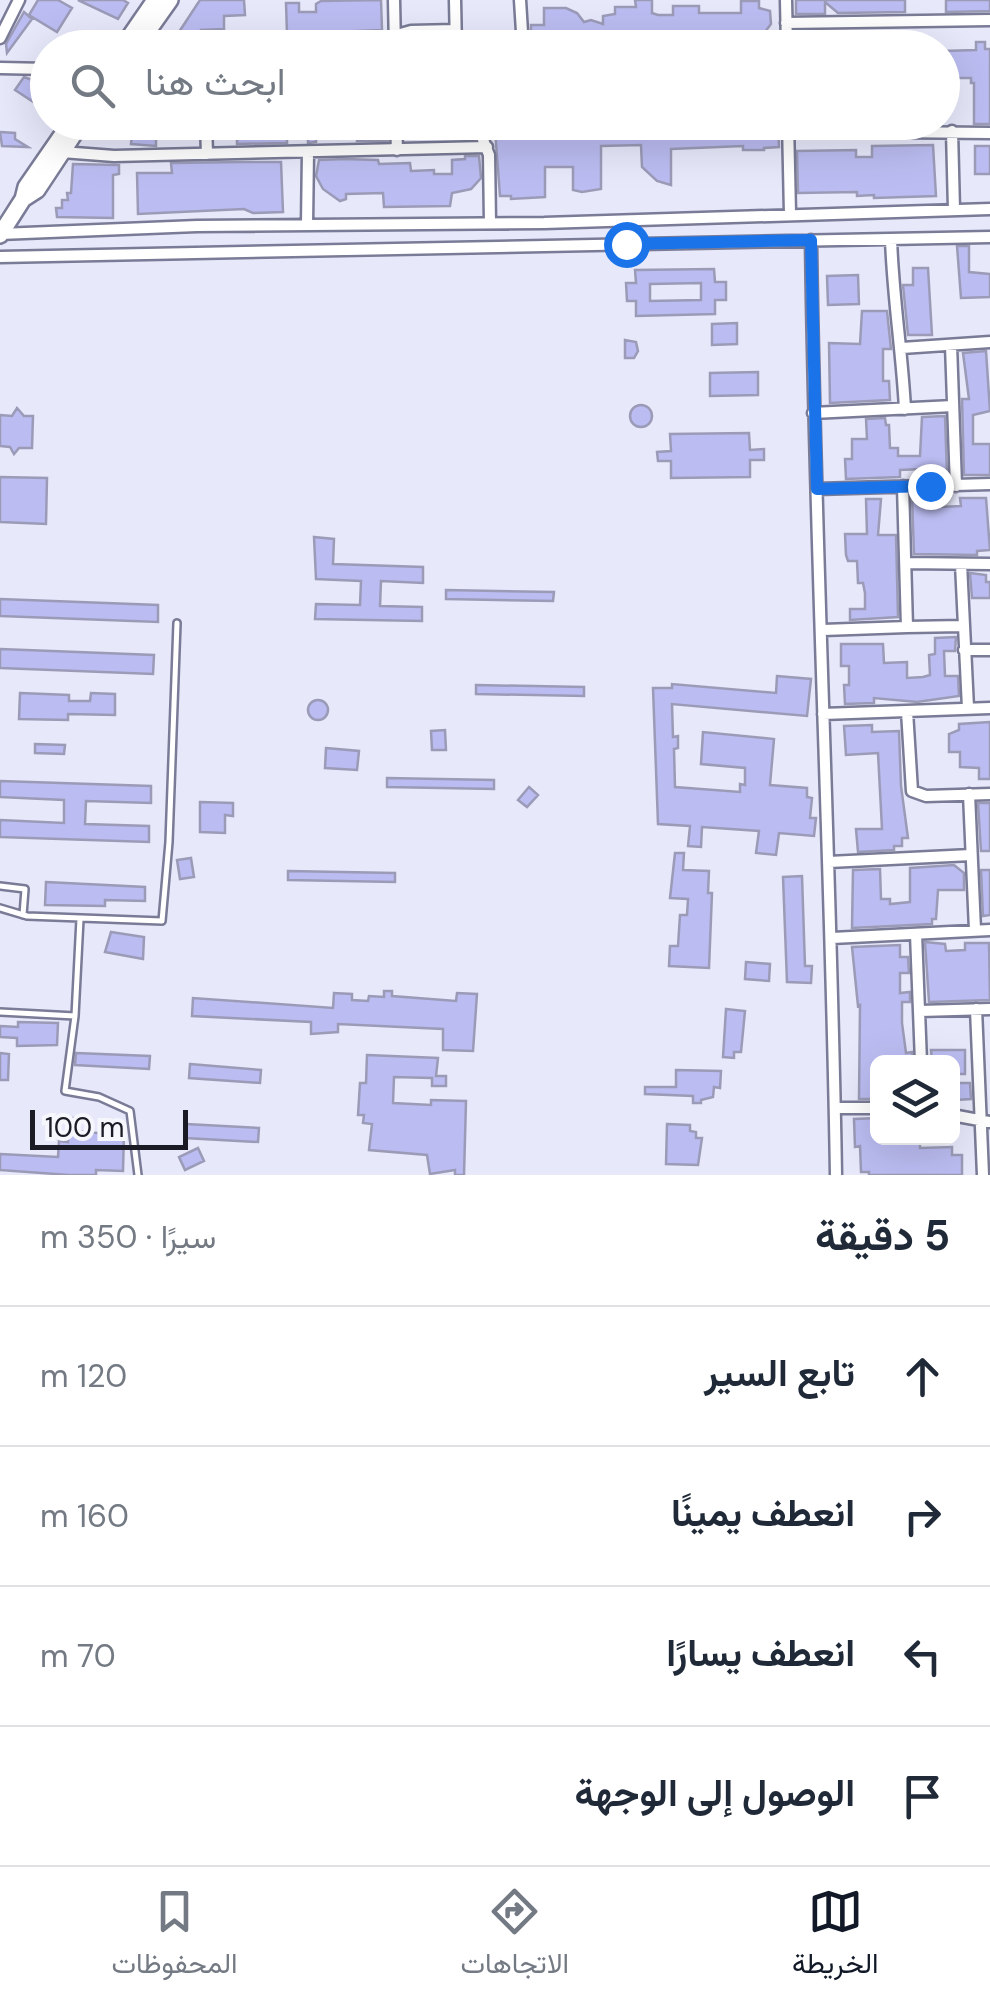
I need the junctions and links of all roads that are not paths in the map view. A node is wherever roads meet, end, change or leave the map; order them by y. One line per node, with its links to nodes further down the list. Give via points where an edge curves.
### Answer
1 (19, 0): 16 (street)
2 (155, 0): 10 (main road)
3 (170, 0): 11 (main road)
4 (394, 0): 12 (street)
5 (455, 0): 13 (street)
6 (520, 0): 14 (street)
7 (786, 0): 9 (street)
8 (990, 20): 9 (street)
9 (786, 23): 15 (street)
10 (134, 30)
11 (149, 30)
12 (395, 30)
13 (456, 30)
14 (522, 30)
15 (786, 30)
16 (0, 38)
17 (0, 68): 18 (street)
18 (30, 69)
19 (960, 132): 20 (street)
20 (990, 134)
21 (59, 140): 33 (main road)
22 (70, 140): 30 (main road)
23 (206, 140): 32 (street)
24 (397, 140): 29 (street)
25 (484, 140): 28 (street)
26 (788, 140): 36 (street)
27 (952, 140): 34 (street)
28 (487, 147): 29 (street); 38 (street)
29 (397, 150): 31 (street)
30 (62, 152): 32 (street); 33 (main road, via 38,190)
31 (308, 152): 32 (street); 39 (street)
32 (206, 154)
33 (23, 199): 40 (main road)
34 (954, 210): 35 (street); 36 (street)
35 (990, 210)
36 (790, 214): 37 (street)
37 (777, 216): 38 (street); 42 (street)
38 (490, 223): 39 (street)
39 (307, 224): 40 (street)
40 (0, 234)
41 (990, 237): 44 (street)
42 (780, 240): 43 (street); 45 (street)
43 (811, 240): 44 (street); 51 (street)
44 (891, 240): 48 (street)
45 (0, 257)
46 (990, 342): 47 (street)
47 (951, 345): 48 (street); 49 (street)
48 (902, 348): 50 (street)
49 (953, 406): 50 (street); 54 (street)
50 (905, 409): 51 (street)
51 (813, 413): 55 (street)
52 (990, 484): 54 (street)
53 (903, 486): 54 (street); 55 (street); 56 (street)
54 (956, 486)
55 (817, 489): 62 (street)
56 (906, 563): 57 (street); 61 (street)
57 (961, 564): 58 (street); 60 (street)
58 (990, 564)
59 (177, 623): 76 (lane, via 162,921)
60 (962, 626): 61 (street); 63 (street)
61 (907, 627): 62 (street)
62 (822, 630): 68 (street)
63 (964, 650): 64 (street); 65 (street)
64 (990, 650)
65 (968, 708): 66 (street); 67 (street)
66 (990, 708)
67 (907, 711): 68 (street); 69 (street, via 912,791)
68 (823, 714): 72 (street)
69 (969, 794): 70 (street); 71 (street)
70 (990, 794)
71 (971, 856): 72 (street); 77 (street)
72 (829, 862): 80 (street)
73 (0, 886): 75 (lane, via 25,889)
74 (0, 908): 75 (lane)
75 (23, 915): 76 (lane)
76 (80, 918): 85 (lane)
77 (975, 930): 78 (street); 79 (street)
78 (990, 930)
79 (916, 934): 80 (street); 84 (street)
80 (832, 938): 87 (street)
81 (976, 1009): 82 (street); 84 (street); 90 (street)
82 (990, 1009)
83 (0, 1012): 85 (lane)
84 (920, 1012): 86 (street)
85 (74, 1016): 91 (lane, via 65,1092 130,1111)
86 (921, 1055)
87 (835, 1108): 88 (street); 92 (street)
88 (870, 1108)
89 (960, 1117): 90 (street)
90 (986, 1122): 93 (street)
91 (138, 1175)
92 (836, 1175)
93 (983, 1175)

